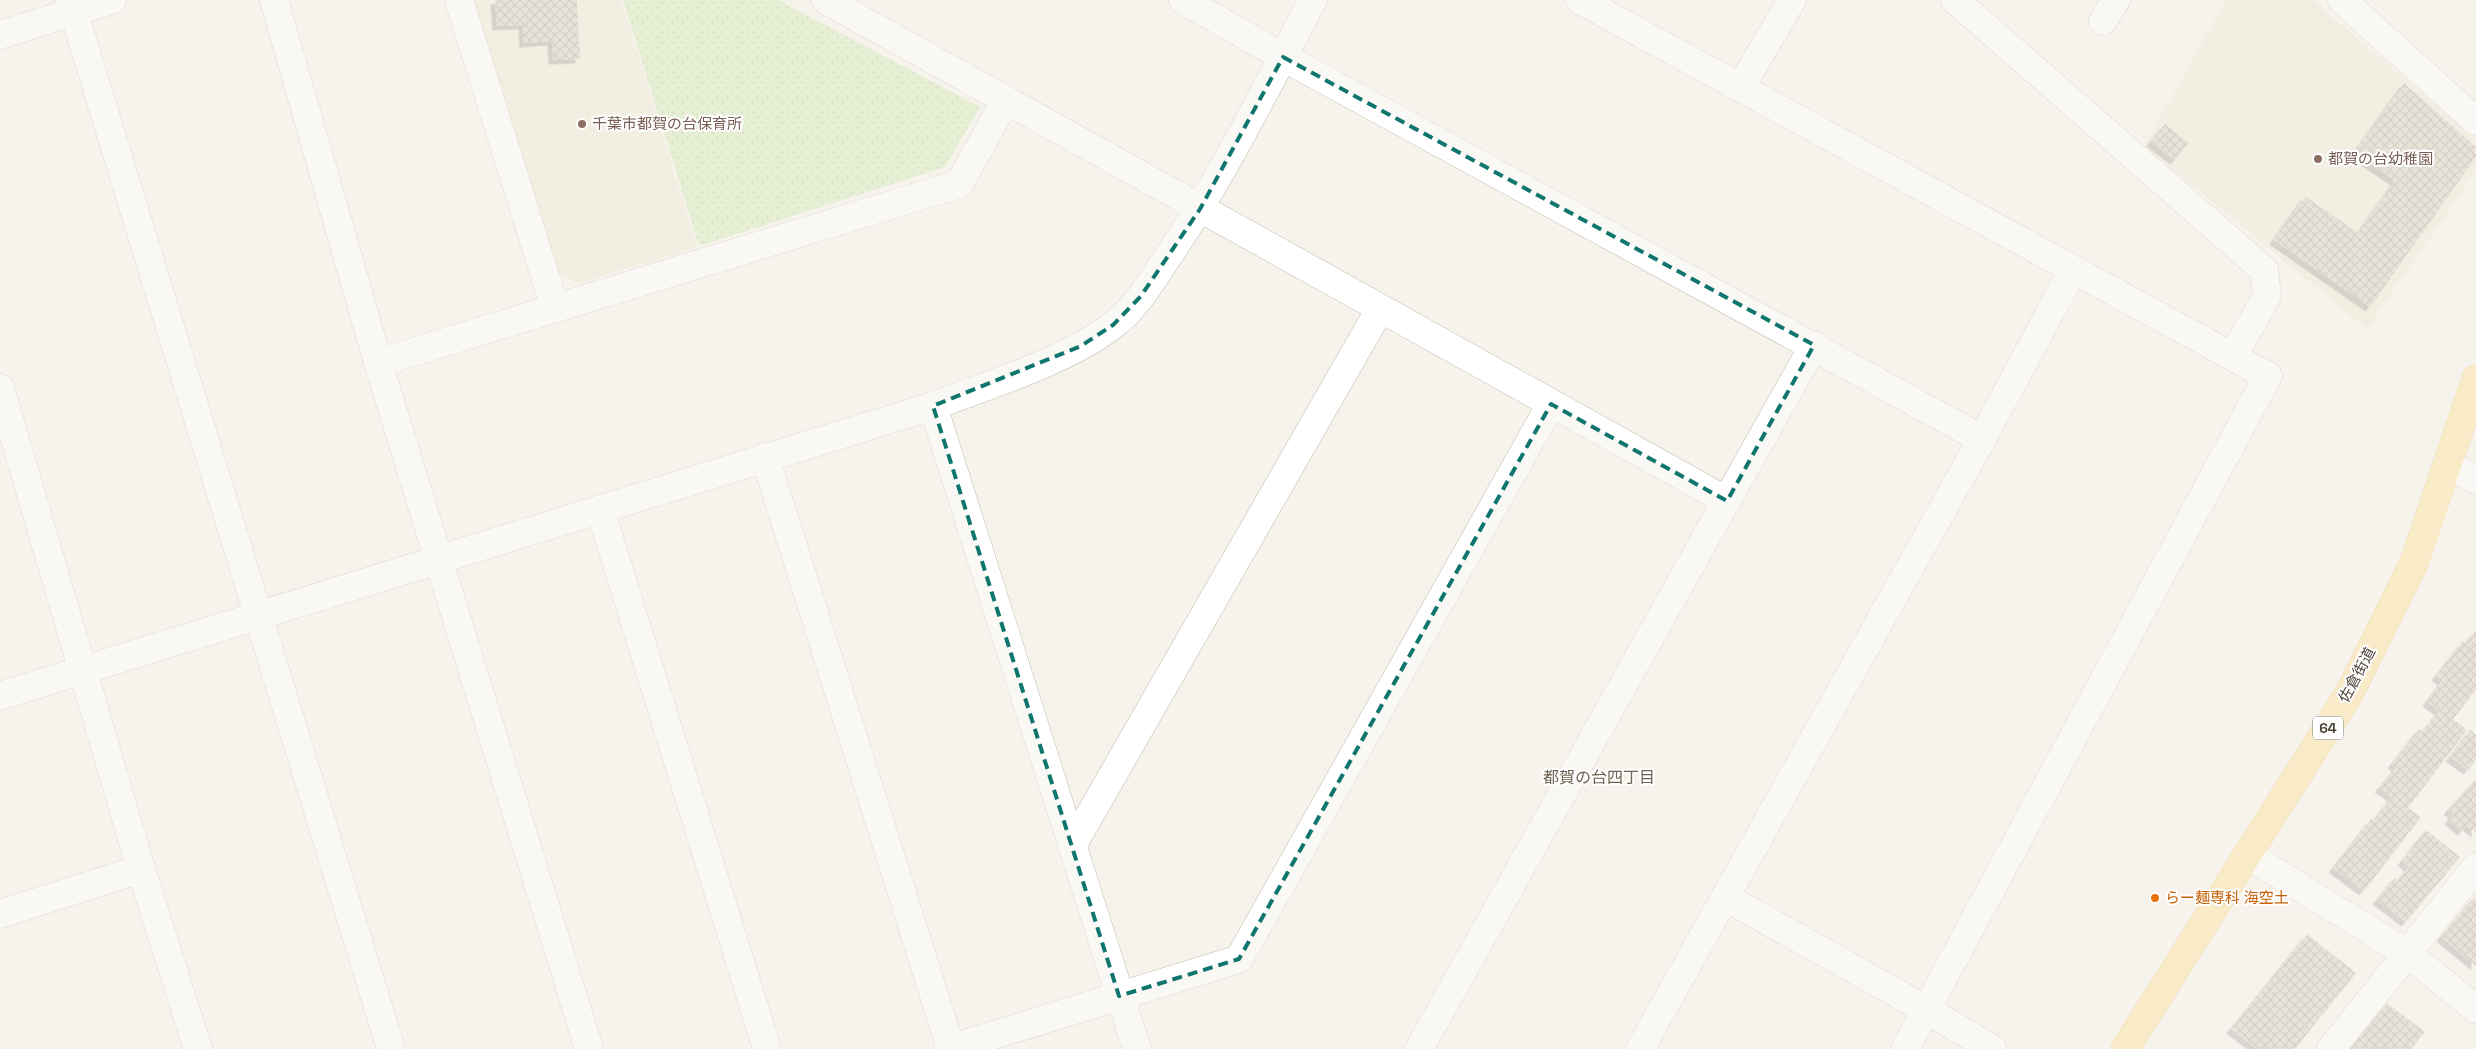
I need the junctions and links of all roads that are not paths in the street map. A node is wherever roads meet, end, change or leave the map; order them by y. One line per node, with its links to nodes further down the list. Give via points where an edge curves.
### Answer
1 (112, 0): 11 (street)
2 (274, 0): 23 (street)
3 (459, 0): 19 (street)
4 (826, 0): 15 (street)
5 (1183, 0): 13 (street)
6 (1312, 0): 13 (street)
7 (1580, 0): 14 (street)
8 (1792, 0): 14 (street)
9 (1955, 0): 22 (street, via 2264,270 2267,296)
10 (2342, 0): 16 (street)
11 (72, 6): 12 (street); 36 (street)
12 (0, 35)
13 (1283, 57): 17 (street); 21 (street)
14 (1740, 88): 18 (street)
15 (1006, 100): 17 (street); 19 (street, via 959,184)
16 (2476, 121)
17 (1200, 209): 20 (street); 27 (street, via 1141,296 1114,325 1073,350)
18 (2073, 270): 22 (street); 28 (street)
19 (555, 308): 23 (street, via 387,360)
20 (1380, 308): 26 (street); 39 (street)
21 (1814, 345): 28 (street); 33 (street)
22 (2233, 356): 48 (street, via 2268,376)
23 (377, 359): 35 (street)
24 (2476, 379): 31 (main road, 佐倉街道 / 64)
25 (0, 388): 29 (street)
26 (1551, 404): 33 (street); 46 (street, via 1239,959)
27 (933, 406): 30 (street); 39 (street)
28 (1982, 439): 43 (street)
29 (10, 456): 37 (street)
30 (766, 457): 34 (street); 53 (street)
31 (2447, 464): 32 (street); 40 (main road, 佐倉街道 / 64, via 2414,563 2350,692)
32 (2476, 480)
33 (1727, 501): 55 (street)
34 (600, 509): 35 (street); 52 (street)
35 (438, 560): 36 (street); 51 (street)
36 (258, 615): 37 (street); 50 (street)
37 (82, 670): 38 (street); 42 (street)
38 (0, 696)
39 (1072, 846): 46 (street)
40 (2248, 855): 45 (street); 59 (main road, 佐倉街道 / 64)
41 (2476, 867): 45 (street)
42 (141, 869): 44 (street); 49 (street)
43 (1725, 897): 48 (street); 56 (street)
44 (0, 914)
45 (2408, 954): 47 (street); 60 (street)
46 (1120, 996): 53 (street); 54 (street)
47 (2476, 1009)
48 (1927, 1010): 57 (street); 58 (street)
49 (198, 1049)
50 (391, 1049)
51 (589, 1049)
52 (767, 1049)
53 (950, 1049)
54 (1137, 1049)
55 (1419, 1049)
56 (1640, 1049)
57 (1905, 1049)
58 (1992, 1049)
59 (2125, 1049)
60 (2331, 1049)

